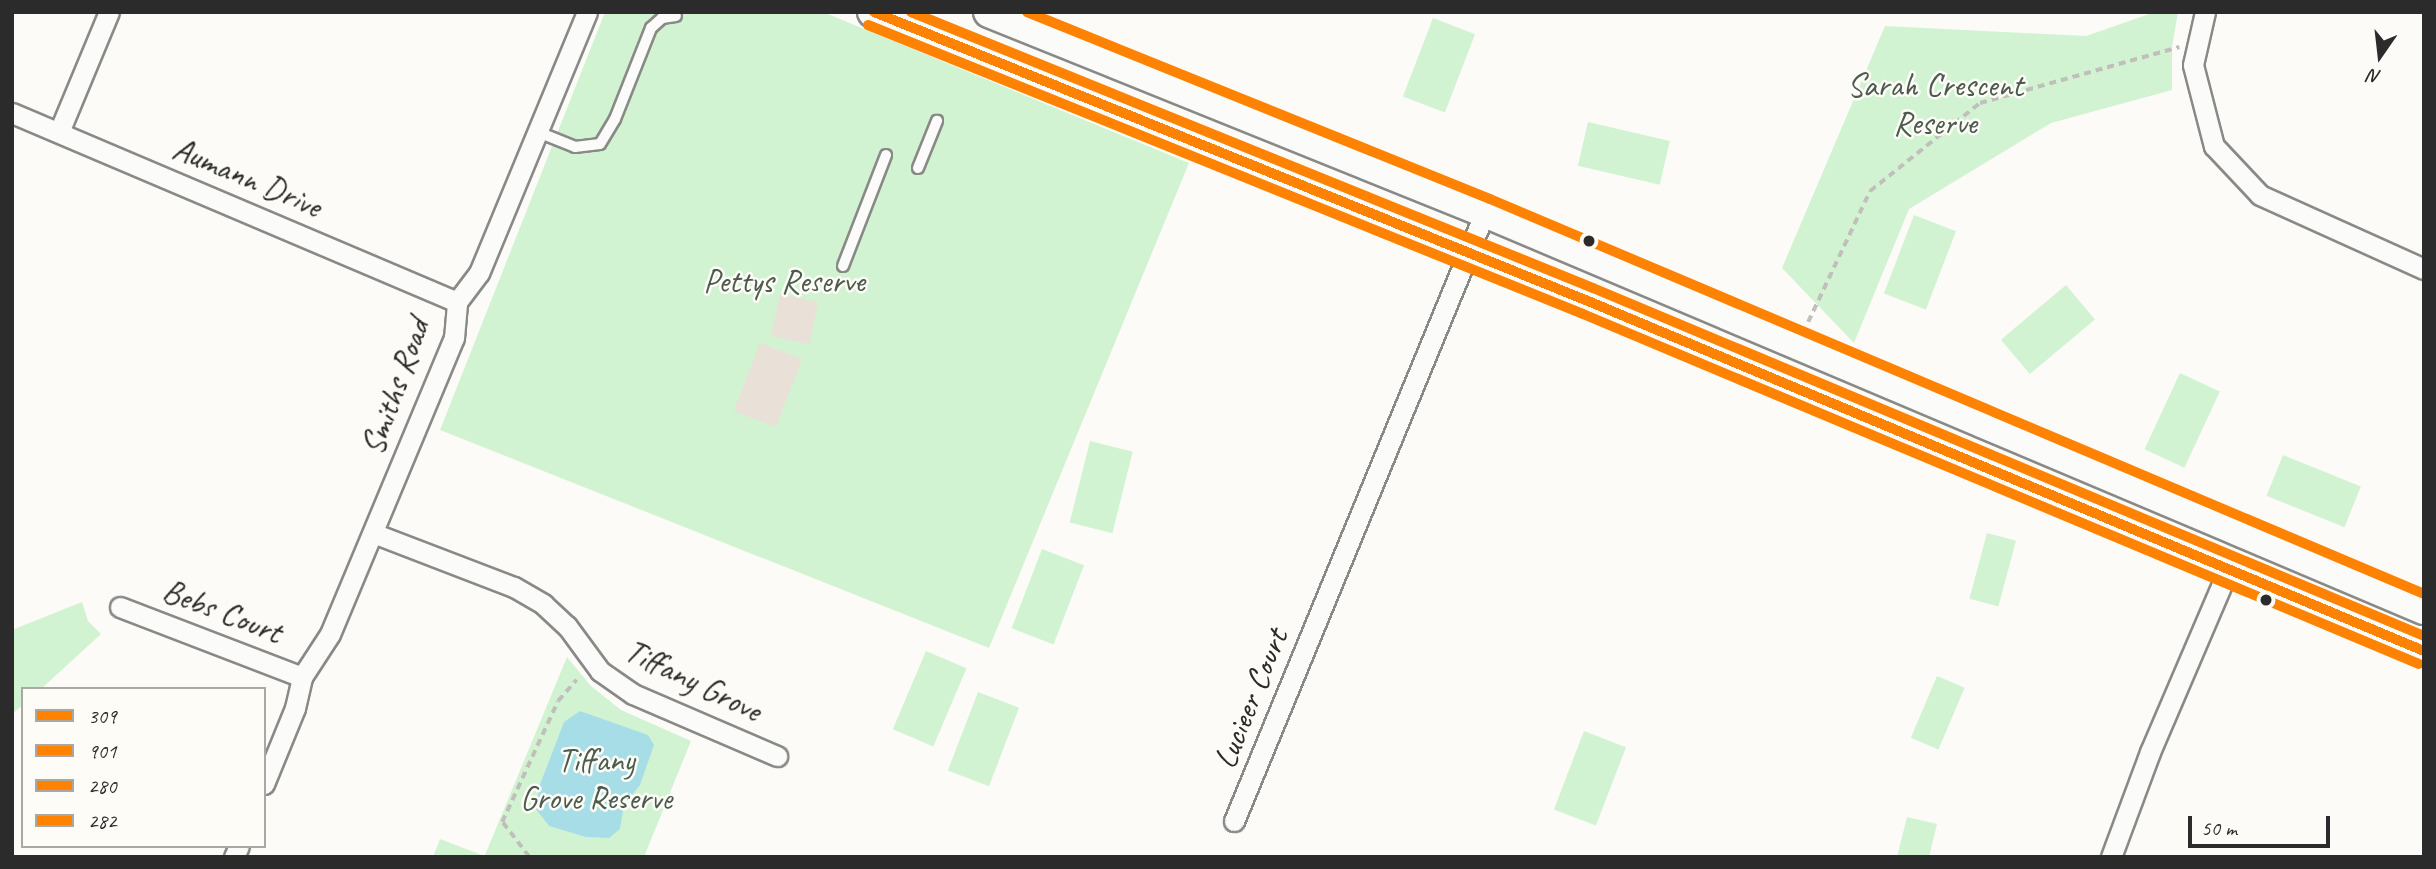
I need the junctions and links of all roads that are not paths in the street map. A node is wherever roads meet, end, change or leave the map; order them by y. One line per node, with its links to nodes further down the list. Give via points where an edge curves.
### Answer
1 (109, 12): 9 (street)
2 (587, 12): 10 (street, Smiths Road)
3 (873, 12): 14 (main road)
4 (989, 12): 13 (main road)
5 (2205, 12): 16 (street, via 2193,65 2214,146 2260,195)
6 (676, 16): 10 (lane, via 662,18 651,28 615,119 600,144 575,147)
7 (12, 113): 9 (street, Aumann Drive)
8 (937, 121): 12 (lane)
9 (59, 132): 17 (street, Aumann Drive)
10 (538, 132): 17 (street, Smiths Road, via 479,273)
11 (886, 155): 15 (lane)
12 (918, 168)
13 (1485, 212): 14 (street, Lucieer Court); 21 (main road)
14 (1470, 252): 19 (main road); 26 (street, Lucieer Court)
15 (843, 267)
16 (2424, 269)
17 (457, 302): 18 (street, Smiths Road, via 454,338)
18 (373, 533): 23 (street, Smiths Road, via 330,634); 24 (street, Tiffany Grove, via 514,587 543,604 567,626 600,671 633,694)
19 (2230, 568): 22 (main road); 27 (street, via 2150,752)
20 (120, 607): 23 (street, Bebs Court)
21 (2424, 608)
22 (2424, 651)
23 (302, 677): 25 (street, Smiths Road, via 295,708)
24 (776, 756)
25 (266, 779)
26 (1234, 821)
27 (2111, 857)

